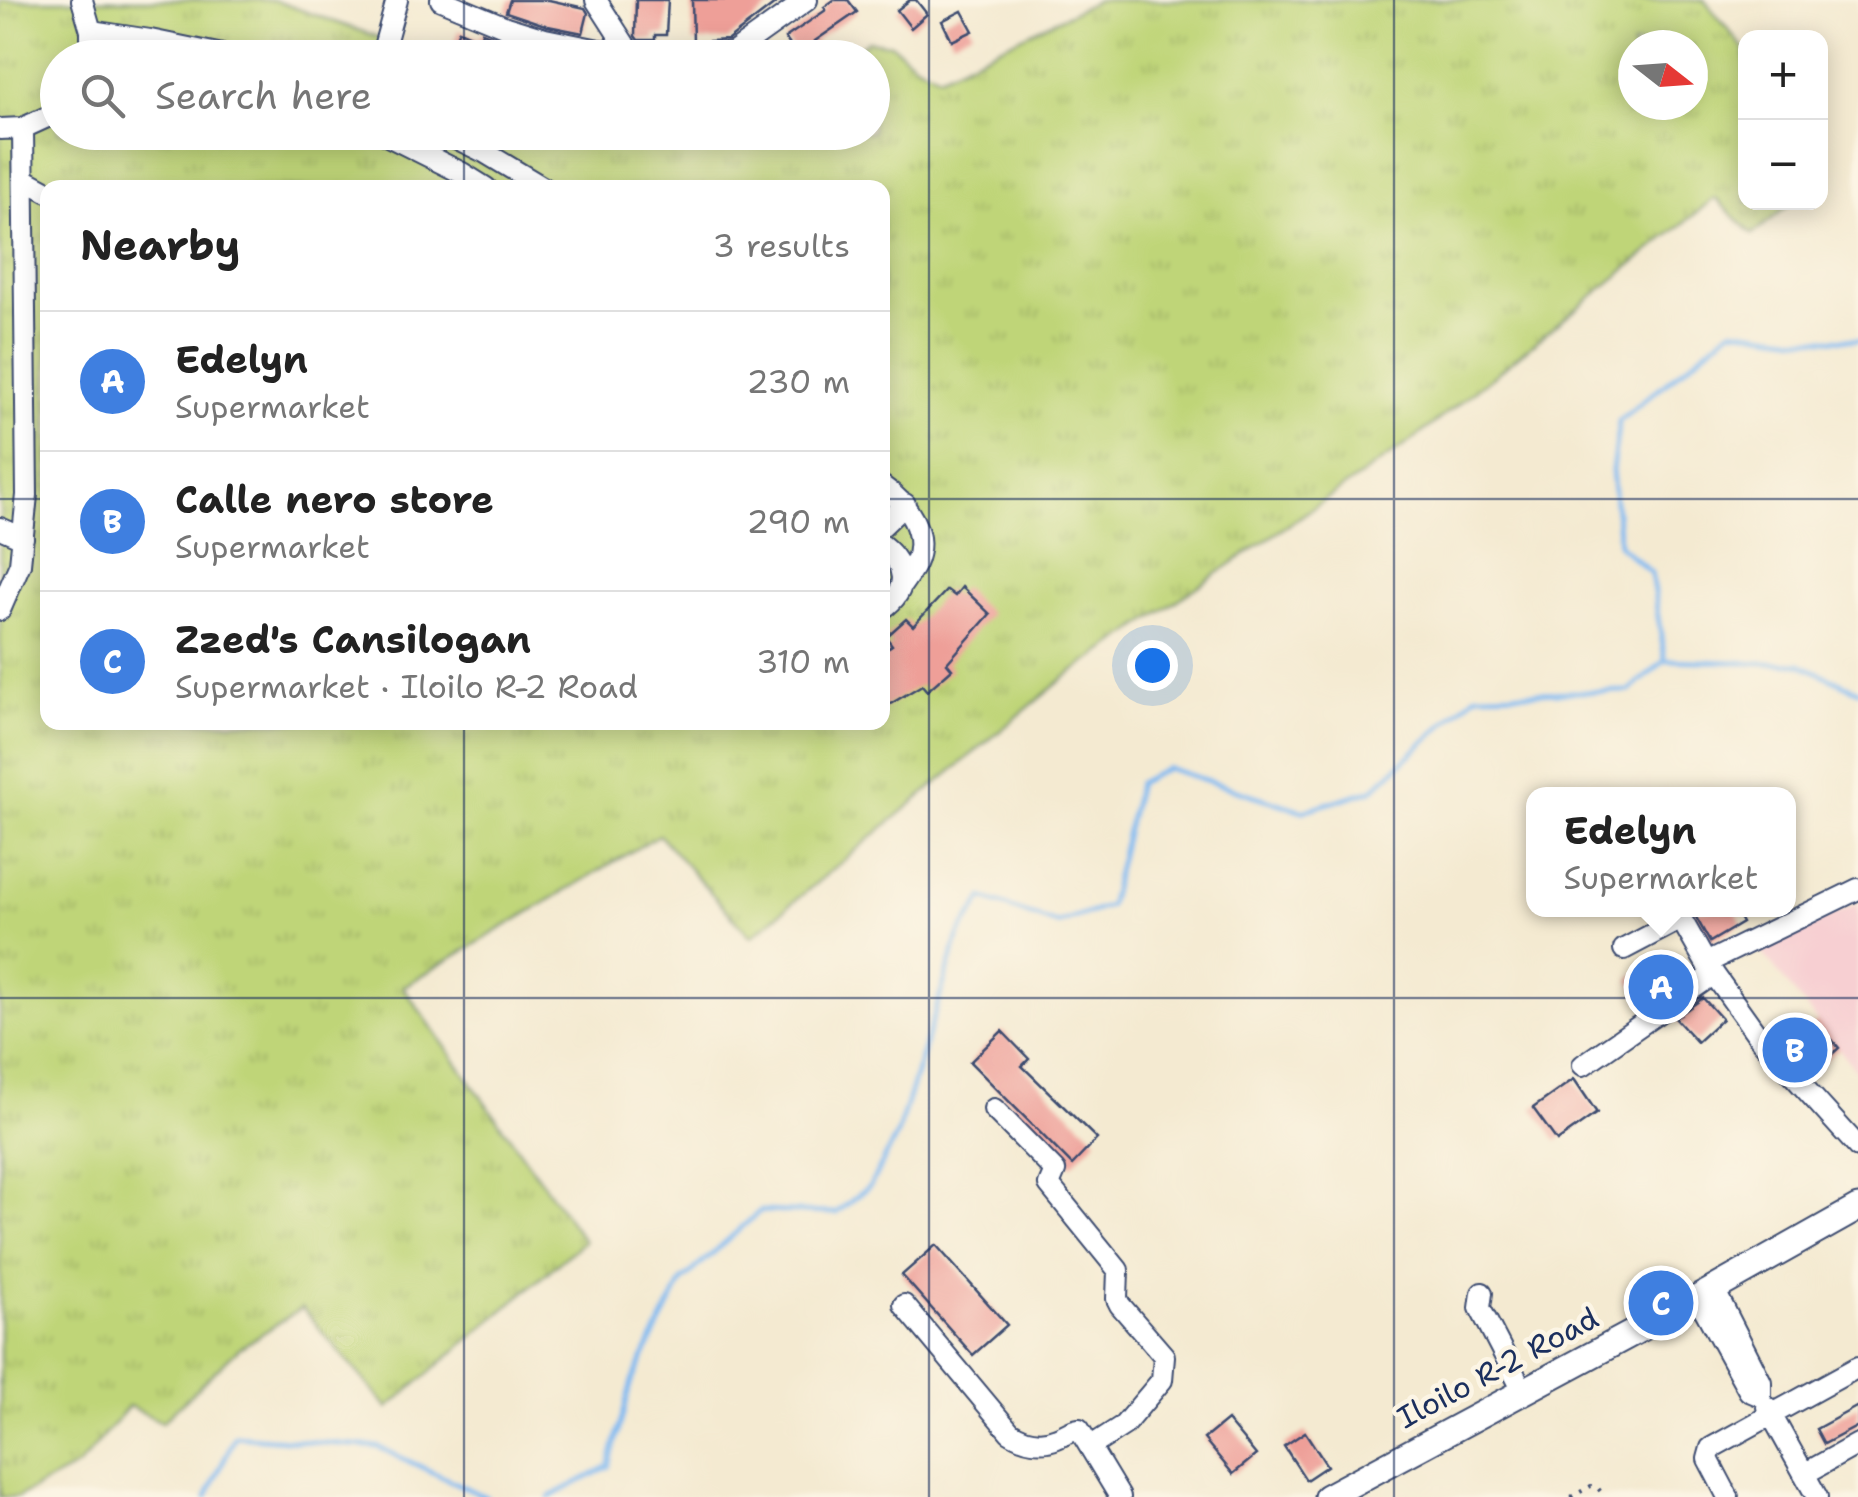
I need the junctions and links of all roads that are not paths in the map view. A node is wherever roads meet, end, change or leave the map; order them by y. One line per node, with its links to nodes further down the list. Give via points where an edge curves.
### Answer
1 (397, 0): 9 (street)
2 (441, 0): 10 (street)
3 (596, 0): 11 (street)
4 (807, 0): 12 (street)
5 (83, 1): 6 (street)
6 (92, 31): 7 (street); 8 (street)
7 (91, 40)
8 (141, 40)
9 (386, 40)
10 (554, 40)
11 (622, 40)
12 (751, 40)
13 (40, 120): 14 (street)
14 (23, 128): 15 (street); 18 (street)
15 (0, 129)
16 (416, 150): 19 (street)
17 (480, 150): 20 (street)
18 (24, 179): 21 (street); 23 (street)
19 (473, 180)
20 (531, 180)
21 (40, 188)
22 (40, 339): 23 (street)
23 (27, 346): 28 (street)
24 (890, 493): 25 (street)
25 (904, 504): 26 (street); 30 (street, via 919,542)
26 (890, 518)
27 (0, 528): 28 (street)
28 (22, 538): 32 (street, via 20,564)
29 (890, 551): 30 (street, via 902,572)
30 (901, 586): 31 (street)
31 (890, 604)
32 (0, 610)
33 (1858, 889): 37 (street)
34 (1674, 917): 36 (street)
35 (1681, 917): 37 (street)
36 (1624, 950)
37 (1710, 968): 38 (street); 40 (street, via 1761,1040)
38 (1583, 1065)
39 (994, 1109): 49 (street, via 1055,1172 1049,1184 1118,1270 1120,1305 1164,1356 1162,1380 1124,1425)
40 (1858, 1147)
41 (1858, 1208): 43 (main road, Iloilo R-2 Road)
42 (1482, 1293): 46 (street, via 1480,1308)
43 (1706, 1294): 46 (main road, Iloilo R-2 Road); 47 (street, via 1749,1391)
44 (904, 1306): 49 (street, via 1010,1432 1052,1441 1074,1428)
45 (1858, 1367): 47 (street)
46 (1523, 1390): 52 (main road, Iloilo R-2 Road)
47 (1772, 1415): 50 (street); 53 (street, via 1711,1448 1708,1459)
48 (1858, 1444): 50 (street)
49 (1090, 1448): 51 (street)
50 (1804, 1474): 54 (street)
51 (1120, 1497)
52 (1326, 1497)
53 (1728, 1497)
54 (1817, 1497)

